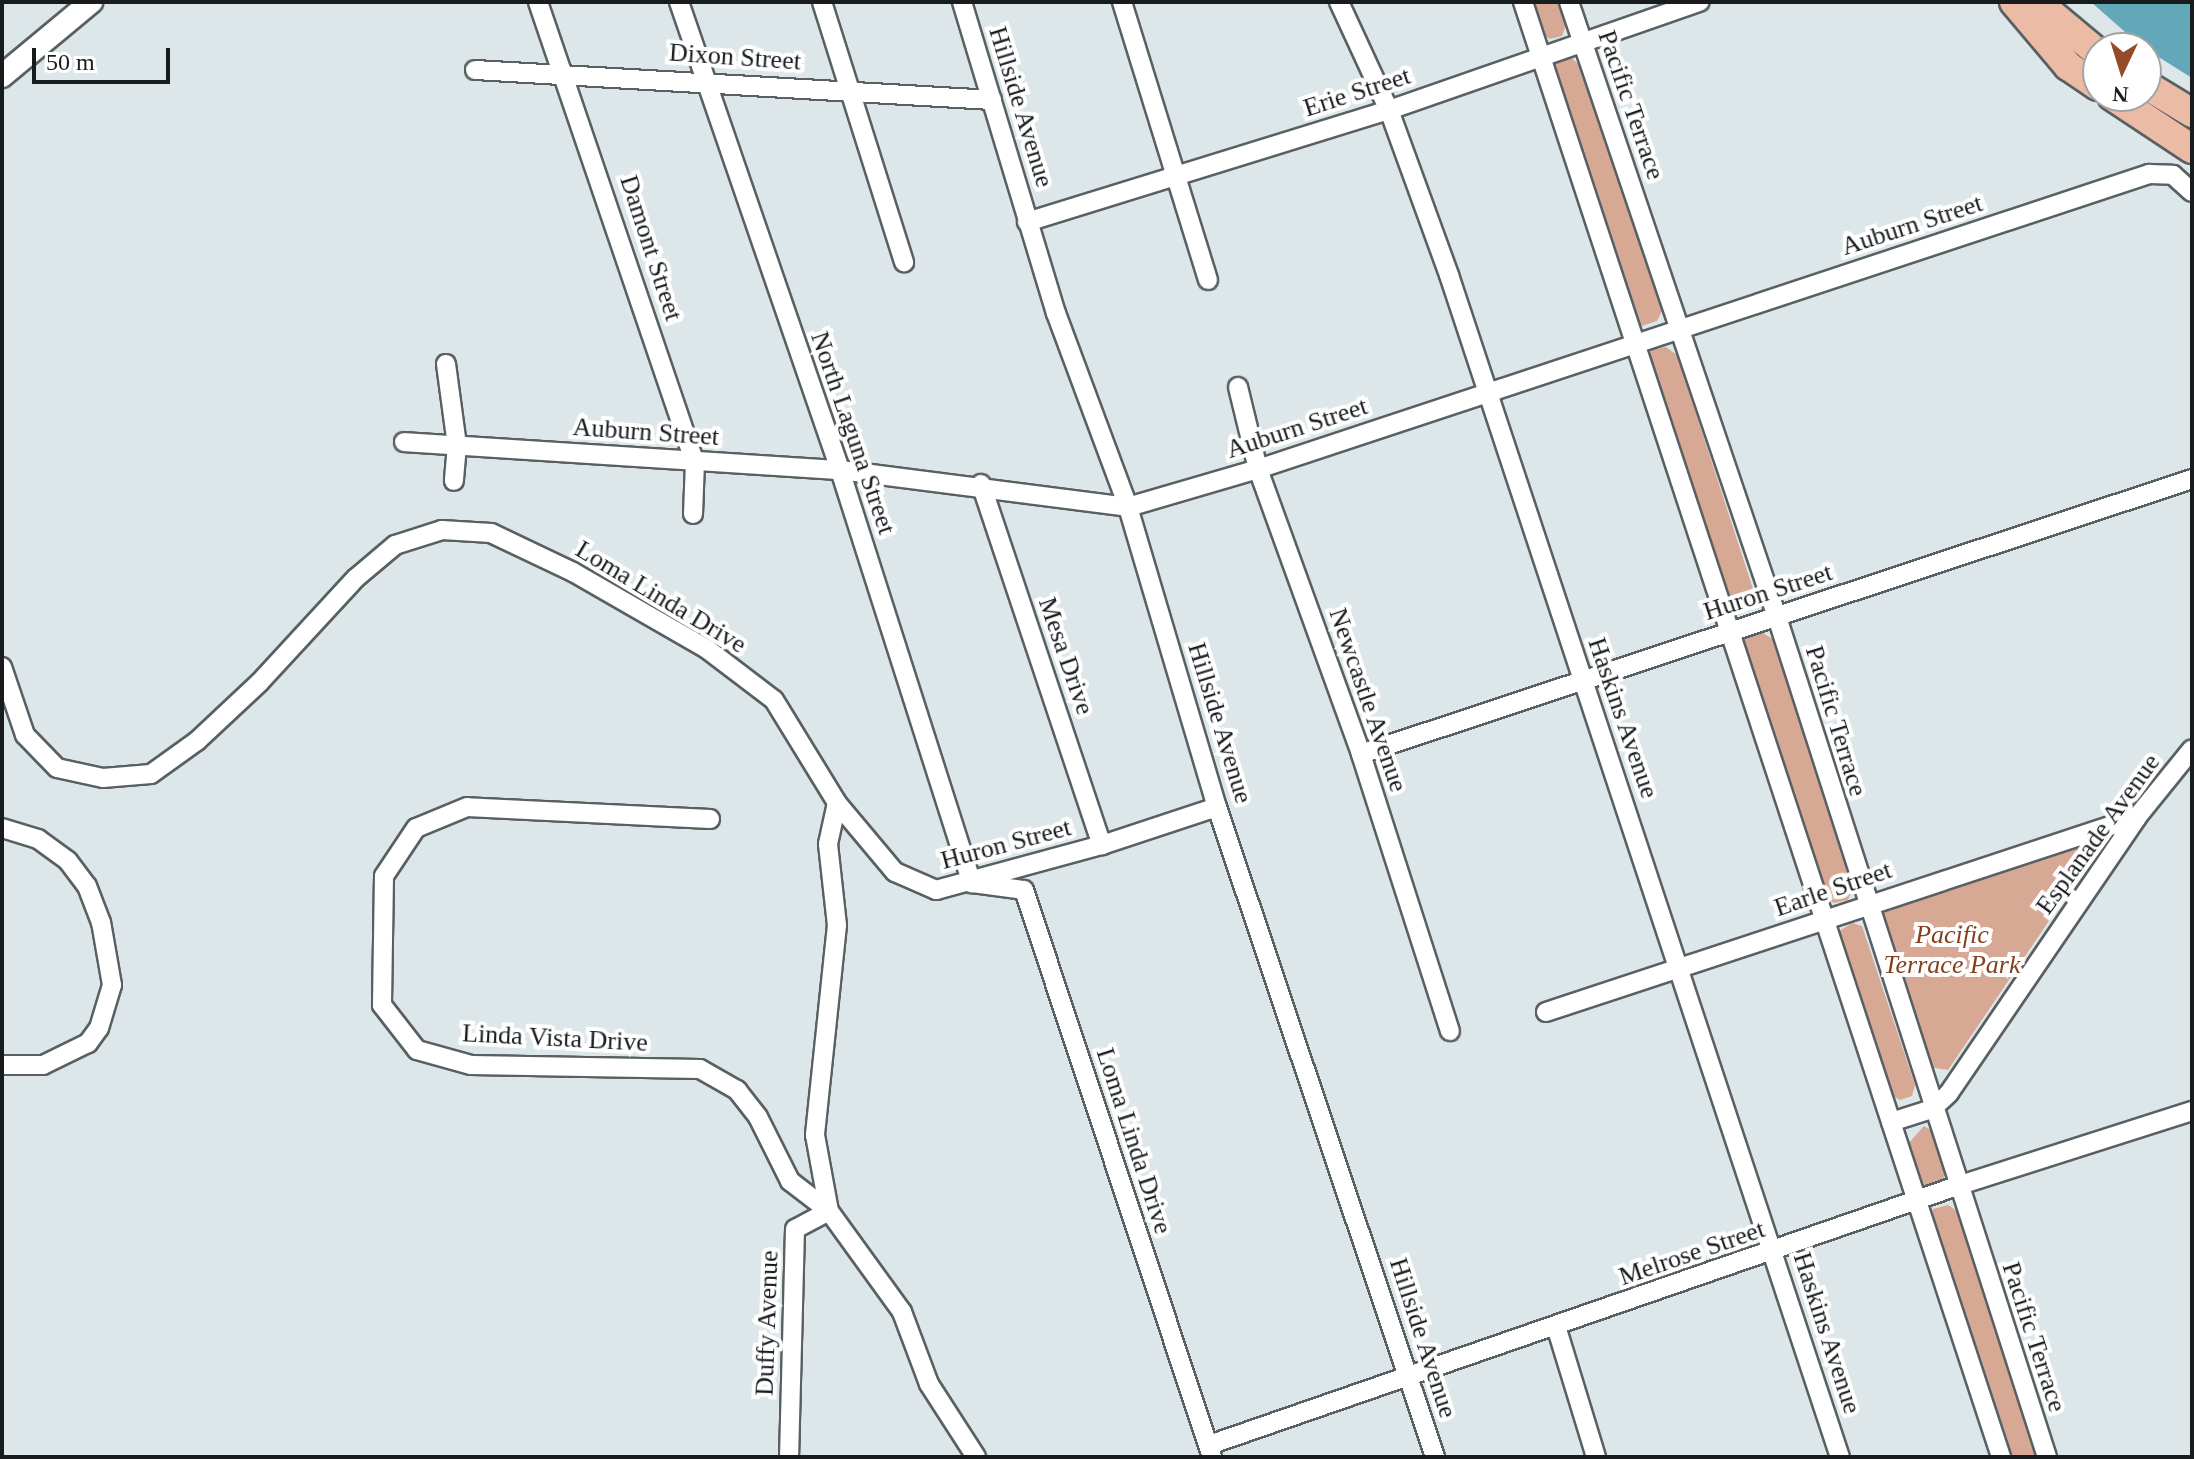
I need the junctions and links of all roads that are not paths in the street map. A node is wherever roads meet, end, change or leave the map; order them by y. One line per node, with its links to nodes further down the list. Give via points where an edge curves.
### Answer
1 (91, 2): 18 (street)
2 (538, 2): 19 (street, Damont Street)
3 (679, 2): 20 (street, North Laguna Street)
4 (822, 2): 21 (street)
5 (962, 2): 23 (street, Hillside Avenue)
6 (1122, 2): 28 (street)
7 (1339, 2): 24 (street, Haskins Avenue)
8 (1523, 2): 15 (street)
9 (1569, 2): 14 (street, Pacific Terrace)
10 (1700, 2): 14 (street, Erie Street)
11 (2014, 2): 17 (main road)
12 (2037, 2): 13 (main road)
13 (2082, 40)
14 (1582, 42): 15 (street, Erie Street); 33 (street, Pacific Terrace)
15 (1540, 56): 24 (street, Erie Street); 34 (street)
16 (475, 70): 19 (street, Dixon Street)
17 (2082, 75)
18 (2, 76)
19 (566, 76): 20 (street, Dixon Street); 40 (street, Damont Street)
20 (704, 79): 21 (street, Dixon Street); 42 (street, North Laguna Street)
21 (851, 91): 23 (street, Dixon Street); 31 (street)
22 (2162, 95): 26 (main road)
23 (992, 100): 30 (street, Hillside Avenue)
24 (1389, 110): 28 (street, Erie Street); 37 (street, Haskins Avenue)
25 (2136, 112): 27 (main road)
26 (2192, 113)
27 (2192, 149)
28 (1178, 176): 30 (street, Erie Street); 32 (street)
29 (2192, 192): 33 (street, Auburn Street, via 2173,175 2149,174)
30 (1027, 222): 46 (street, Hillside Avenue)
31 (904, 262)
32 (1208, 280)
33 (1679, 328): 34 (street, Auburn Street); 48 (street, Pacific Terrace)
34 (1631, 342): 37 (street, Auburn Street); 49 (street)
35 (446, 364): 39 (street)
36 (1238, 387): 41 (street, Newcastle Avenue)
37 (1487, 391): 41 (street, Auburn Street); 51 (street, Haskins Avenue)
38 (404, 442): 39 (street, Auburn Street)
39 (457, 445): 40 (street, Auburn Street); 44 (street)
40 (695, 462): 42 (street, Auburn Street); 47 (street, Damont Street)
41 (1258, 469): 46 (street, Auburn Street); 53 (street, Newcastle Avenue)
42 (840, 470): 45 (street, Auburn Street); 60 (street, North Laguna Street)
43 (2192, 479): 48 (street, Huron Street)
44 (454, 481)
45 (981, 484): 46 (street, Auburn Street); 59 (street, Mesa Drive)
46 (1128, 507): 55 (street, Hillside Avenue)
47 (693, 514)
48 (1777, 617): 49 (street, Huron Street); 61 (street, Pacific Terrace)
49 (1728, 633): 51 (street, Huron Street); 62 (street)
50 (2, 669): 54 (street, Loma Linda Drive, via 25,735 57,768 103,778 151,774 249,693 356,578 395,545 442,530 491,533 573,572 707,649 774,700)
51 (1582, 681): 53 (street, Huron Street); 63 (street, Haskins Avenue)
52 (2192, 749): 56 (street, Esplanade Avenue)
53 (1361, 754): 65 (street, Newcastle Avenue)
54 (837, 803): 60 (street, Huron Street, via 895,872 936,890); 72 (street, via 828,844 837,925 815,1135)
55 (1217, 807): 59 (street, Huron Street); 75 (street, Hillside Avenue)
56 (2137, 817): 61 (street, Earle Street); 67 (street, Esplanade Avenue, via 1949,1093)
57 (710, 819): 72 (street, Linda Vista Drive, via 467,807 416,828 384,876 382,1005 417,1050 471,1065 700,1069 737,1090 758,1117 790,1181)
58 (2, 828): 66 (street, via 38,839 68,861 87,886 101,922 112,985 99,1028 88,1043 43,1065)
59 (1102, 845): 60 (street, Huron Street)
60 (972, 883): 76 (street, Loma Linda Drive, via 1024,890)
61 (1866, 905): 62 (street, Earle Street); 67 (street, Pacific Terrace)
62 (1826, 920): 63 (street, Earle Street); 69 (street)
63 (1682, 967): 64 (street, Earle Street); 73 (street, Haskins Avenue)
64 (1546, 1012)
65 (1450, 1031)
66 (2, 1065)
67 (1932, 1109): 69 (street); 70 (street, Pacific Terrace)
68 (2192, 1111): 70 (street, Melrose Street)
69 (1891, 1122): 71 (street)
70 (1957, 1186): 71 (street, Melrose Street); 83 (street, Pacific Terrace)
71 (1918, 1200): 73 (street, Melrose Street); 82 (street)
72 (829, 1211): 77 (street, Duffy Avenue, via 795,1229); 78 (street, via 902,1312 929,1384)
73 (1773, 1253): 74 (street, Melrose Street); 81 (street, Haskins Avenue)
74 (1556, 1326): 75 (street, Melrose Street); 80 (street)
75 (1408, 1375): 76 (street, Melrose Street); 79 (street, Hillside Avenue)
76 (1211, 1451)
77 (789, 1457)
78 (976, 1457)
79 (1435, 1457)
80 (1596, 1457)
81 (1840, 1457)
82 (2001, 1457)
83 (2047, 1457)

